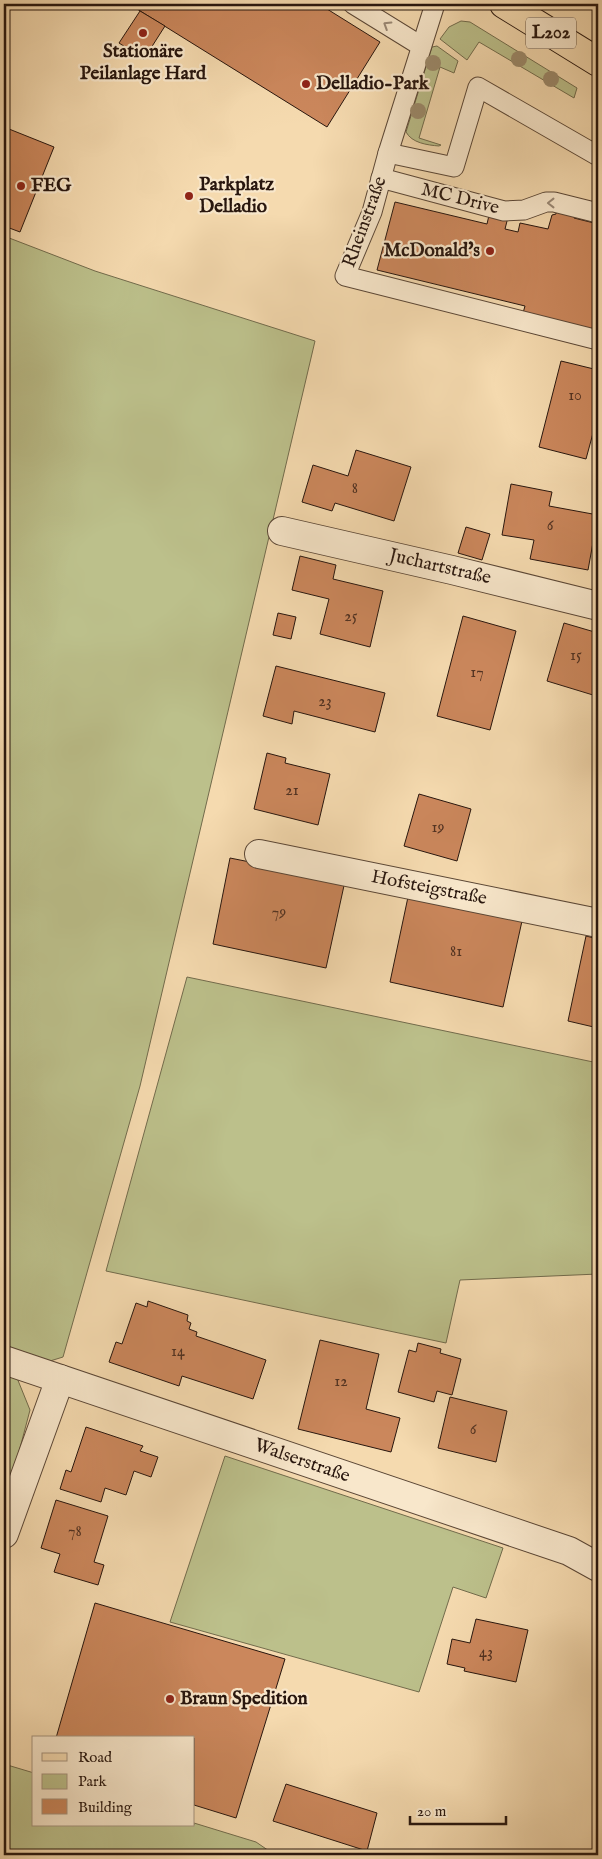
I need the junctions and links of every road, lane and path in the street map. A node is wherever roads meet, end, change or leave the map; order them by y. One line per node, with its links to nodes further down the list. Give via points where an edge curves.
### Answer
1 (353, 4): 4 (lane, one-way to 1)
2 (435, 4): 4 (lane, Rheinstraße)
3 (504, 4): 5 (main road, L202)
4 (421, 46): 6 (lane, Rheinstraße)
5 (598, 62)
6 (388, 153): 7 (lane, via 454,167 478,87); 8 (lane, Rheinstraße)
7 (598, 156)
8 (381, 178): 9 (lane, MC Drive, one-way to 8, via 554,202 524,210 504,211); 10 (lane, Rheinstraße, via 372,212 345,276)
9 (598, 213)
10 (598, 340)
11 (282, 530): 12 (street, Juchartstraße)
12 (598, 606)
13 (259, 854): 14 (street, Hofsteigstraße)
14 (598, 922)
15 (4, 1360): 16 (street, Walserstraße)
16 (60, 1379): 17 (street); 18 (street, Walserstraße, via 569,1550)
17 (4, 1534)
18 (598, 1567)

